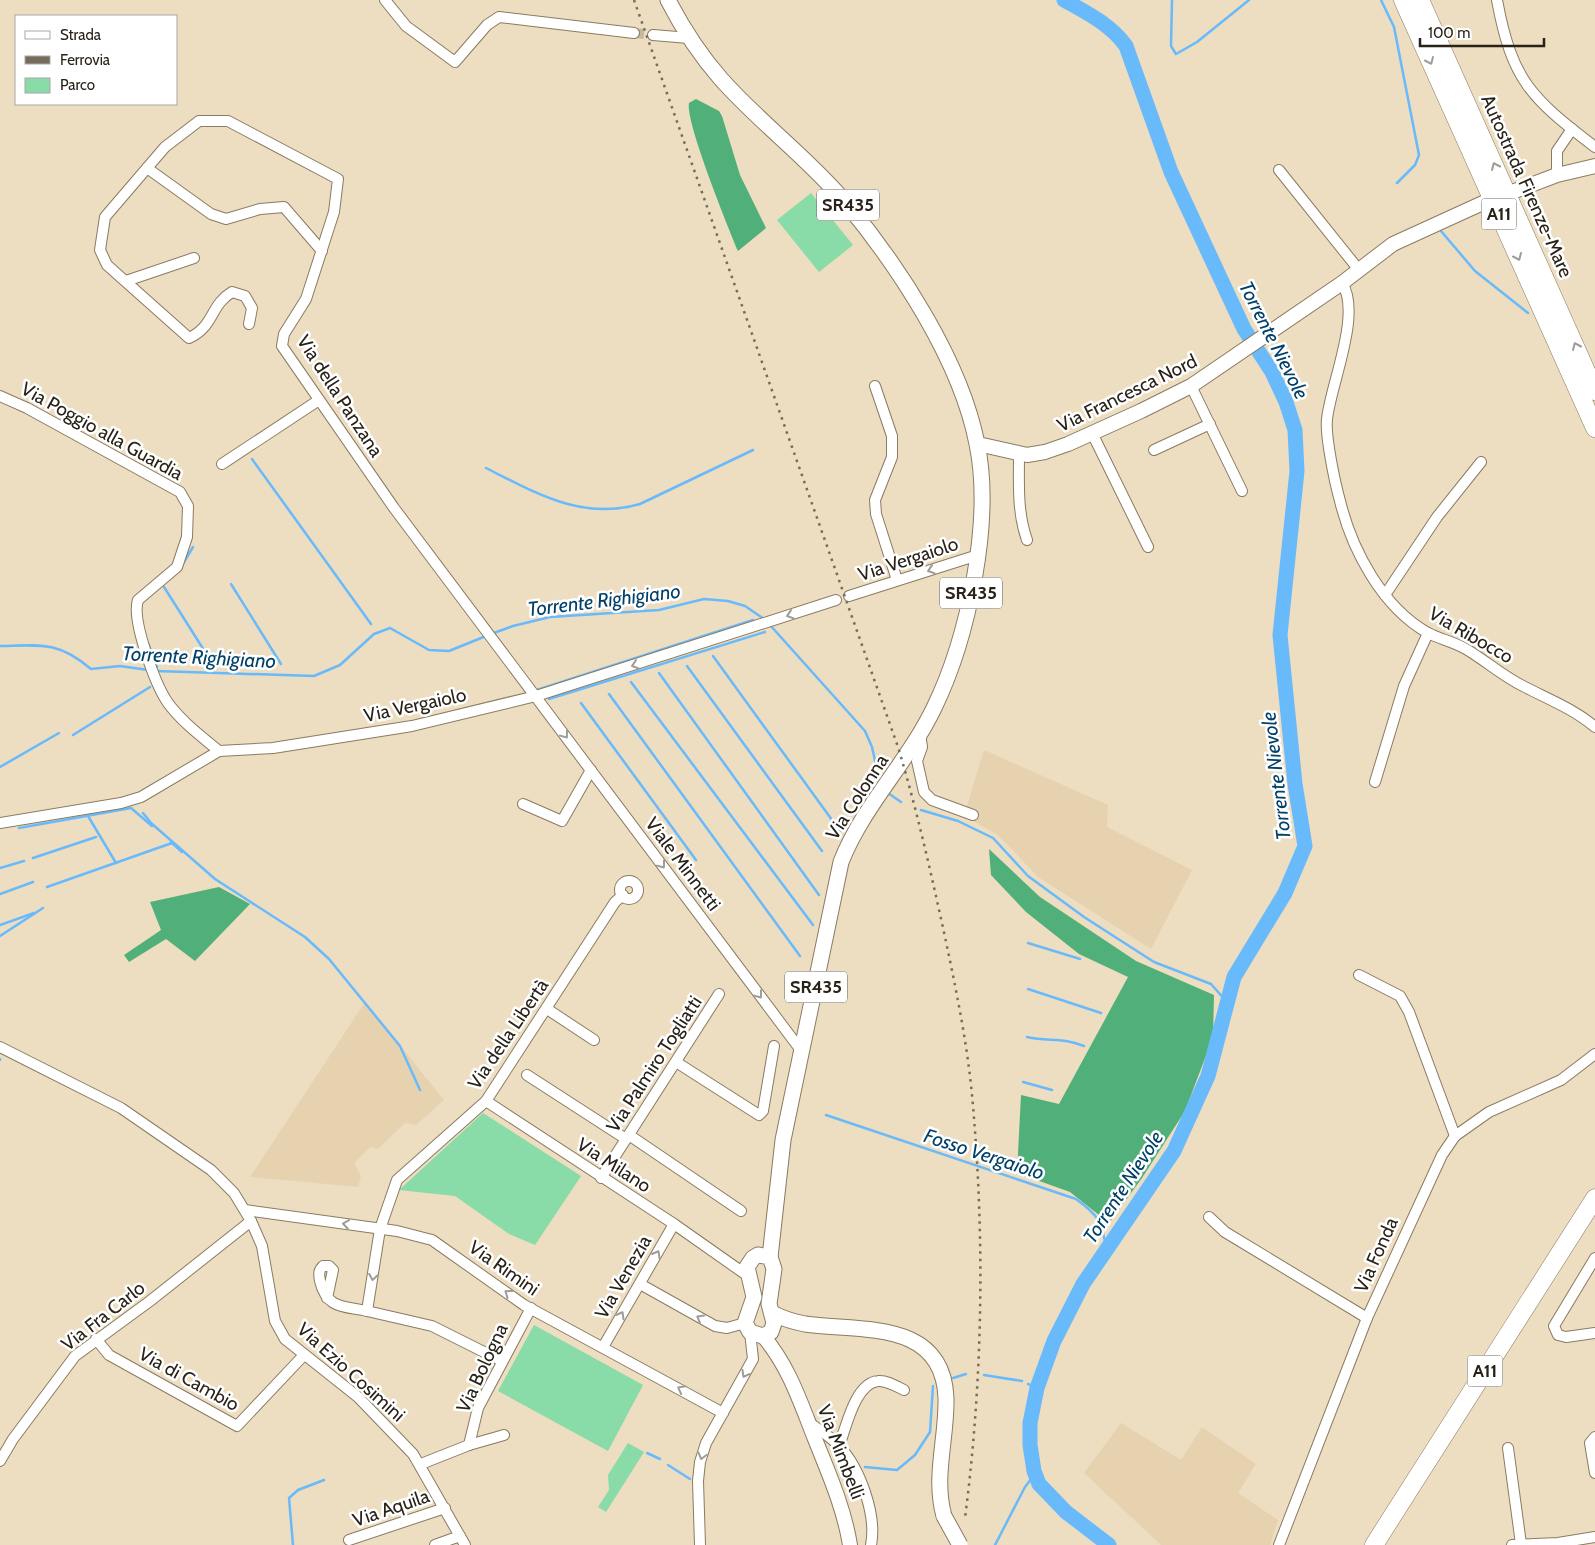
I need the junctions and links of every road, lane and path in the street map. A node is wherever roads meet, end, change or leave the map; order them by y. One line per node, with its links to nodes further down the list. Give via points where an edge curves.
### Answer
1 (385, 0): 6 (street, via 406,26 455,62 487,25 499,17)
2 (668, 0): 8 (main road, SR435)
3 (1403, 0): 29 (highway, Autostrada Firenze-Mare / A11, one-way to 29)
4 (1420, 0): 25 (highway, Autostrada Firenze-Mare / A11, one-way to 4)
5 (1497, 0): 9 (street, via 1509,52 1518,73 1532,93)
6 (634, 33)
7 (653, 35): 8 (street)
8 (689, 38): 31 (main road, SR435, via 729,88 822,176 877,243 912,294 937,339 956,379)
9 (1572, 130): 10 (street); 14 (street, via 1557,150)
10 (1595, 147)
11 (1595, 166): 14 (main road)
12 (147, 168): 17 (street, via 211,214 226,219 260,209 284,207); 17 (street, Via della Panzana, via 165,148 199,121 228,121 338,179 334,212); 20 (street, Via della Panzana, via 105,217 100,250 107,265)
13 (1279, 170): 19 (street)
14 (1556, 175): 15 (main road)
15 (1512, 192)
16 (1485, 202): 19 (main road, Via Francesca Nord, via 1393,244)
17 (322, 251): 27 (street, Via della Panzana, via 306,299 284,334 282,346)
18 (194, 258): 20 (street)
19 (1358, 270): 21 (main road, Via Francesca Nord)
20 (126, 281): 22 (street, Via della Panzana, via 189,338 202,332 222,298 232,292 245,296 252,308)
21 (1342, 283): 24 (main road, Via Francesca Nord); 41 (street, Via Ribocco, via 1348,292 1347,333 1327,420 1335,482 1358,550)
22 (249, 324)
23 (875, 386): 40 (street, via 892,436 892,457 875,500 876,514)
24 (1191, 386): 28 (street); 30 (main road, Via Francesca Nord)
25 (1595, 391)
26 (0, 396): 47 (street, Via Poggio alla Guardia, via 28,408 180,492 188,506 188,537 177,566 138,600 136,618 148,659 167,701 186,724)
27 (319, 400): 35 (street); 45 (street, Via della Panzana, via 394,508)
28 (1210, 424): 32 (street); 36 (street)
29 (1595, 428)
30 (1092, 433): 33 (main road, Via Francesca Nord, via 1045,452); 38 (street)
31 (978, 444): 33 (main road, Via Francesca Nord); 39 (main road, Via Colonna / SR435, via 981,498)
32 (1154, 450)
33 (1019, 454): 37 (street, via 1019,505)
34 (1481, 462): 41 (street, via 1437,517)
35 (222, 464)
36 (1242, 491)
37 (1027, 540)
38 (1148, 547)
39 (978, 555): 40 (street, Via Vergaiolo, one-way to 40); 48 (main road, Via Colonna / SR435, via 964,627 952,665 920,734)
40 (897, 580): 42 (street, Via Vergaiolo)
41 (1385, 595): 44 (street, Via Ribocco)
42 (849, 596)
43 (836, 600): 45 (street, Via Vergaiolo, one-way to 45)
44 (1428, 632): 46 (street, Via Ribocco, via 1465,648 1522,686 1584,717); 50 (street, via 1404,686)
45 (536, 696): 47 (street, Via Vergaiolo, via 412,726 273,748); 49 (street, Viale Minnetti, one-way to 49)
46 (1595, 727)
47 (219, 751): 53 (street, Via Vergaiolo, via 142,798)
48 (913, 758): 52 (street, via 929,798); 61 (main road, Via Colonna / SR435, via 856,830 841,862)
49 (591, 770): 51 (street, via 562,821); 61 (street, Viale Minnetti, one-way to 61)
50 (1375, 782)
51 (523, 804)
52 (973, 814)
53 (0, 823)
54 (623, 895): 57 (street, Via della Libertà, via 614,902)
55 (1359, 975): 66 (street, via 1400,996 1409,1012)
56 (719, 994): 63 (street, Via Palmiro Togliatti)
57 (547, 1009): 58 (street); 65 (street, Via della Libertà)
58 (594, 1040)
59 (774, 1046): 63 (street, via 763,1111 759,1114)
60 (0, 1047): 70 (street, Via Ezio Cosimini, via 140,1120 211,1170)
61 (803, 1053): 78 (main road, Via Colonna / SR435, via 783,1140 776,1209)
62 (1595, 1054): 66 (street, Via Fonda, via 1561,1080 1489,1112)
63 (676, 1062): 67 (street, Via Palmiro Togliatti)
64 (527, 1075): 67 (street)
65 (486, 1101): 68 (street, Via Milano); 76 (street, Via della Libertà, via 397,1180)
66 (1455, 1136): 87 (street, Via Fonda, via 1422,1194)
67 (628, 1137): 68 (street, Via Palmiro Togliatti); 71 (street)
68 (601, 1178): 75 (street, Via Milano)
69 (1595, 1198): 117 (highway, A11)
70 (245, 1210): 74 (street, Via Ezio Cosimini); 76 (street, Via Rimini, one-way to 70)
71 (741, 1211)
72 (1209, 1217): 87 (street, via 1225,1232)
73 (1595, 1219): 118 (highway, A11)
74 (252, 1221): 91 (street, Via Fra Carlo); 93 (street, Via Ezio Cosimini, via 262,1246 270,1302 278,1330)
75 (674, 1224): 77 (street, Via Milano); 82 (street, Via Venezia, one-way to 75)
76 (380, 1229): 84 (street, Via Rimini, one-way to 76, via 432,1240); 85 (street, Via della Libertà, one-way to 85)
77 (724, 1258): 78 (street); 81 (street, Via Milano)
78 (760, 1258): 81 (main road, SR435, via 747,1267); 86 (main road, SR435, via 774,1269 769,1299)
79 (1595, 1258): 80 (street)
80 (1591, 1273): 90 (street, via 1554,1326 1558,1335 1566,1337)
81 (748, 1276): 89 (main road, SR435)
82 (640, 1284): 89 (street, one-way to 82, via 715,1326); 92 (street, Via Venezia, one-way to 82)
83 (327, 1298): 85 (street, via 335,1305)
84 (531, 1308): 92 (street, Via Rimini); 94 (street, Via Bologna)
85 (367, 1311): 94 (street, via 432,1326)
86 (772, 1313): 88 (main road); 89 (main road, SR435, via 774,1320)
87 (1367, 1318): 116 (street, Via Fonda)
88 (803, 1324): 89 (main road); 115 (main road, bridge, via 887,1331 922,1347 933,1360 946,1396 939,1491 944,1516)
89 (760, 1330): 96 (street, one-way to 96, via 753,1359); 97 (main road, Via Mimbelli / SR435, via 783,1352)
90 (1595, 1333)
91 (96, 1339): 93 (street, Via di Cambio, via 109,1355 237,1426); 103 (street, Via Fra Carlo, via 75,1356)
92 (603, 1347): 96 (street, Via Rimini, one-way to 92)
93 (304, 1355): 104 (street, Via Ezio Cosimini, via 358,1397)
94 (502, 1361): 100 (street, Via Bologna, via 478,1408)
95 (904, 1390): 101 (street, via 885,1382 867,1385 856,1398)
96 (724, 1412): 113 (street, one-way to 113, via 700,1462)
97 (808, 1422): 101 (street); 114 (main road, Via Mimbelli / SR435, via 837,1495)
98 (504, 1436): 100 (street)
99 (1595, 1437): 105 (street, via 1590,1443)
100 (469, 1445): 104 (street)
101 (839, 1446): 110 (street, via 852,1464 870,1505)
102 (1508, 1448): 111 (street)
103 (0, 1461)
104 (420, 1464): 106 (street, Via Ezio Cosimini)
105 (1595, 1473)
106 (444, 1508): 108 (street, Via Aquila); 109 (street, Via Ezio Cosimini)
107 (1595, 1537): 111 (street, via 1558,1543)
108 (349, 1540)
109 (463, 1540): 112 (street)
110 (872, 1540)
111 (1516, 1544)
112 (435, 1545)
113 (700, 1545)
114 (850, 1545)
115 (960, 1545)
116 (1279, 1545)
117 (1374, 1545)
118 (1388, 1545)

